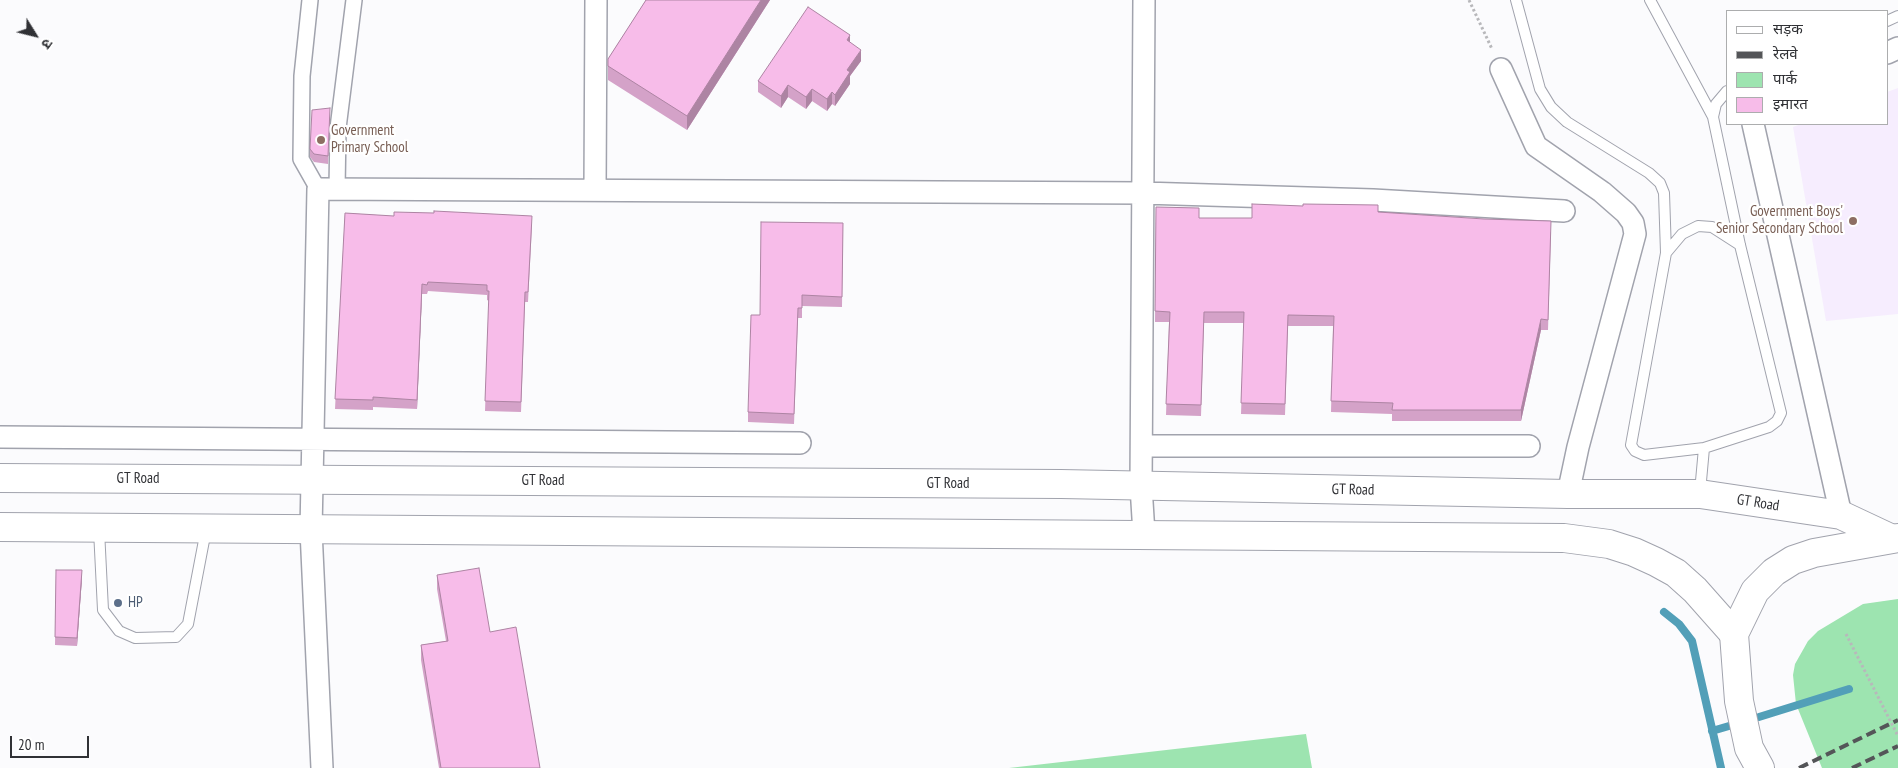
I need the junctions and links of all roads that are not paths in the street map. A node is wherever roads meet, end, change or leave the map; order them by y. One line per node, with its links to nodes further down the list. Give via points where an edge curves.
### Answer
1 (310, 0): 11 (street, via 302,76 301,159)
2 (354, 0): 11 (street)
3 (596, 0): 12 (street)
4 (1144, 0): 13 (street)
5 (1516, 0): 16 (lane, via 1540,89 1551,107 1567,122 1650,173 1660,183 1666,204)
6 (1650, 0): 9 (lane)
7 (1501, 69): 26 (street, via 1536,146 1602,192 1633,223 1635,234)
8 (1726, 92): 9 (lane, via 1716,104)
9 (1712, 117): 15 (lane)
10 (1753, 125): 28 (street)
11 (327, 189): 12 (street); 18 (street)
12 (595, 190): 13 (street)
13 (1143, 193): 14 (street, via 1373,200); 20 (street)
14 (1564, 211)
15 (1740, 245): 16 (lane, via 1712,227 1698,226 1682,234); 22 (lane, via 1781,413 1769,427)
16 (1666, 253): 22 (lane, via 1631,445 1644,455)
17 (0, 437): 18 (street)
18 (314, 440): 19 (street); 24 (street)
19 (800, 444)
20 (1142, 446): 21 (street); 25 (street)
21 (1529, 446)
22 (1704, 448): 27 (lane)
23 (0, 478): 24 (main road, GT Road)
24 (312, 480): 25 (main road, GT Road); 32 (street)
25 (1141, 486): 26 (main road, GT Road); 33 (street)
26 (1568, 494): 27 (main road, GT Road)
27 (1700, 494): 28 (main road, GT Road)
28 (1841, 515): 34 (main road, GT Road)
29 (0, 527): 30 (main road)
30 (99, 528): 31 (main road); 31 (lane, via 103,610 119,632 135,638 176,637 188,624)
31 (206, 529): 32 (main road)
32 (311, 530): 33 (main road); 36 (street)
33 (1144, 534): 35 (main road, via 1564,538 1609,544 1634,552 1676,573 1711,605)
34 (1894, 538): 35 (main road, via 1793,560 1774,572 1755,592)
35 (1734, 634): 37 (main road, via 1739,701 1749,748)
36 (322, 768)
37 (1760, 768)

